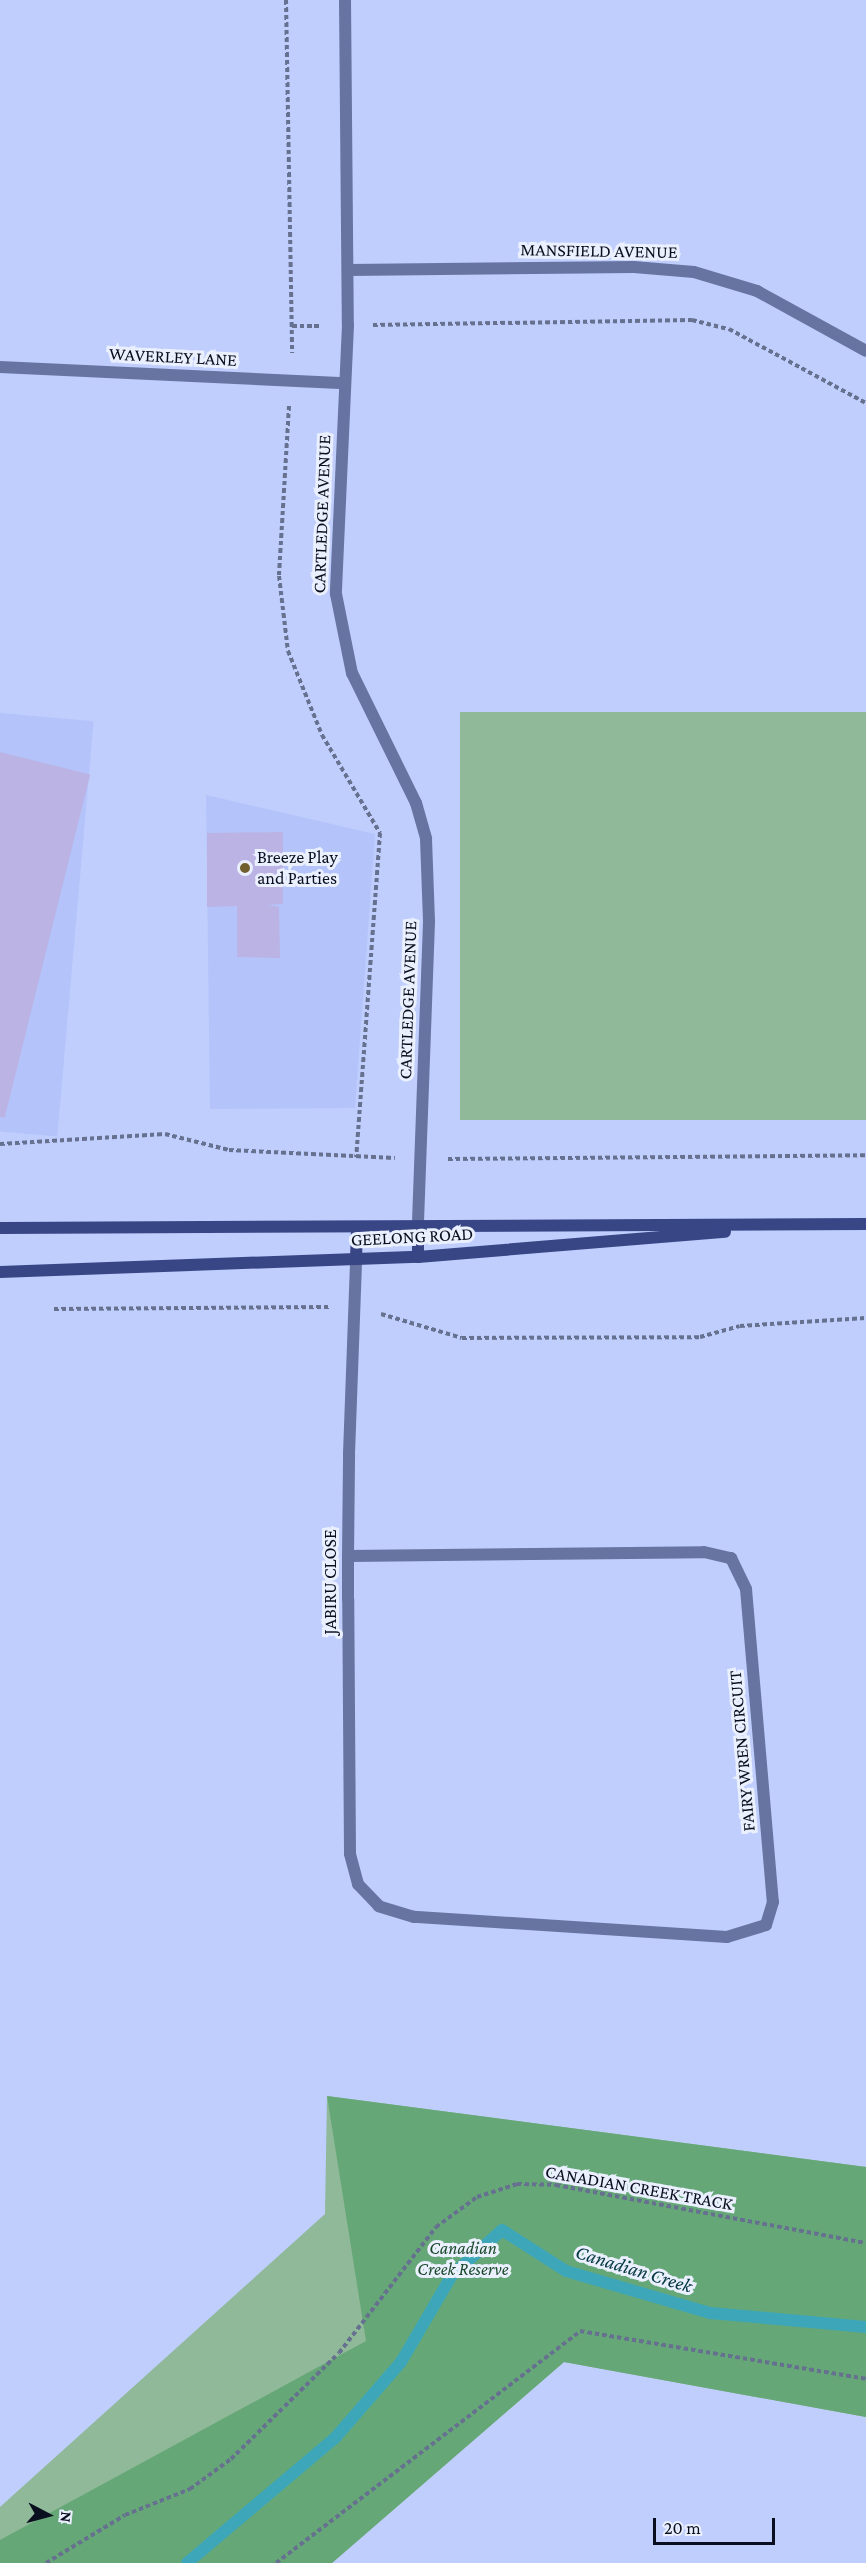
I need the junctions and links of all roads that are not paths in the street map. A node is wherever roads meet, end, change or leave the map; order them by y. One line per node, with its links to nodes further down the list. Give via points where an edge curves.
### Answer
1 (345, 0): 2 (street, CARTLEDGE AVENUE)
2 (349, 270): 3 (street, MANSFIELD AVENUE, via 634,267 694,272 757,291); 5 (street, CARTLEDGE AVENUE)
3 (866, 351)
4 (0, 367): 5 (street, WAVERLEY LANE)
5 (345, 383): 8 (street, CARTLEDGE AVENUE, via 336,542 340,621 362,697 416,803 426,839)
6 (825, 1224): 7 (main road, GEELONG ROAD); 8 (main road, GEELONG ROAD); 11 (main road, GEELONG ROAD)
7 (866, 1224)
8 (418, 1227): 10 (main road, GEELONG ROAD); 11 (main road)
9 (0, 1228): 10 (main road, GEELONG ROAD)
10 (357, 1228): 12 (main road)
11 (418, 1257): 12 (main road, GEELONG ROAD)
12 (356, 1259): 13 (main road, GEELONG ROAD); 14 (street, JABIRU CLOSE)
13 (0, 1272)
14 (348, 1556): 15 (street, JABIRU CLOSE, via 350,1854 353,1875); 15 (street, FAIRY WREN CIRCUIT, via 704,1552 731,1558 746,1589 773,1902 763,1928 727,1937 414,1917)
15 (370, 1900)

